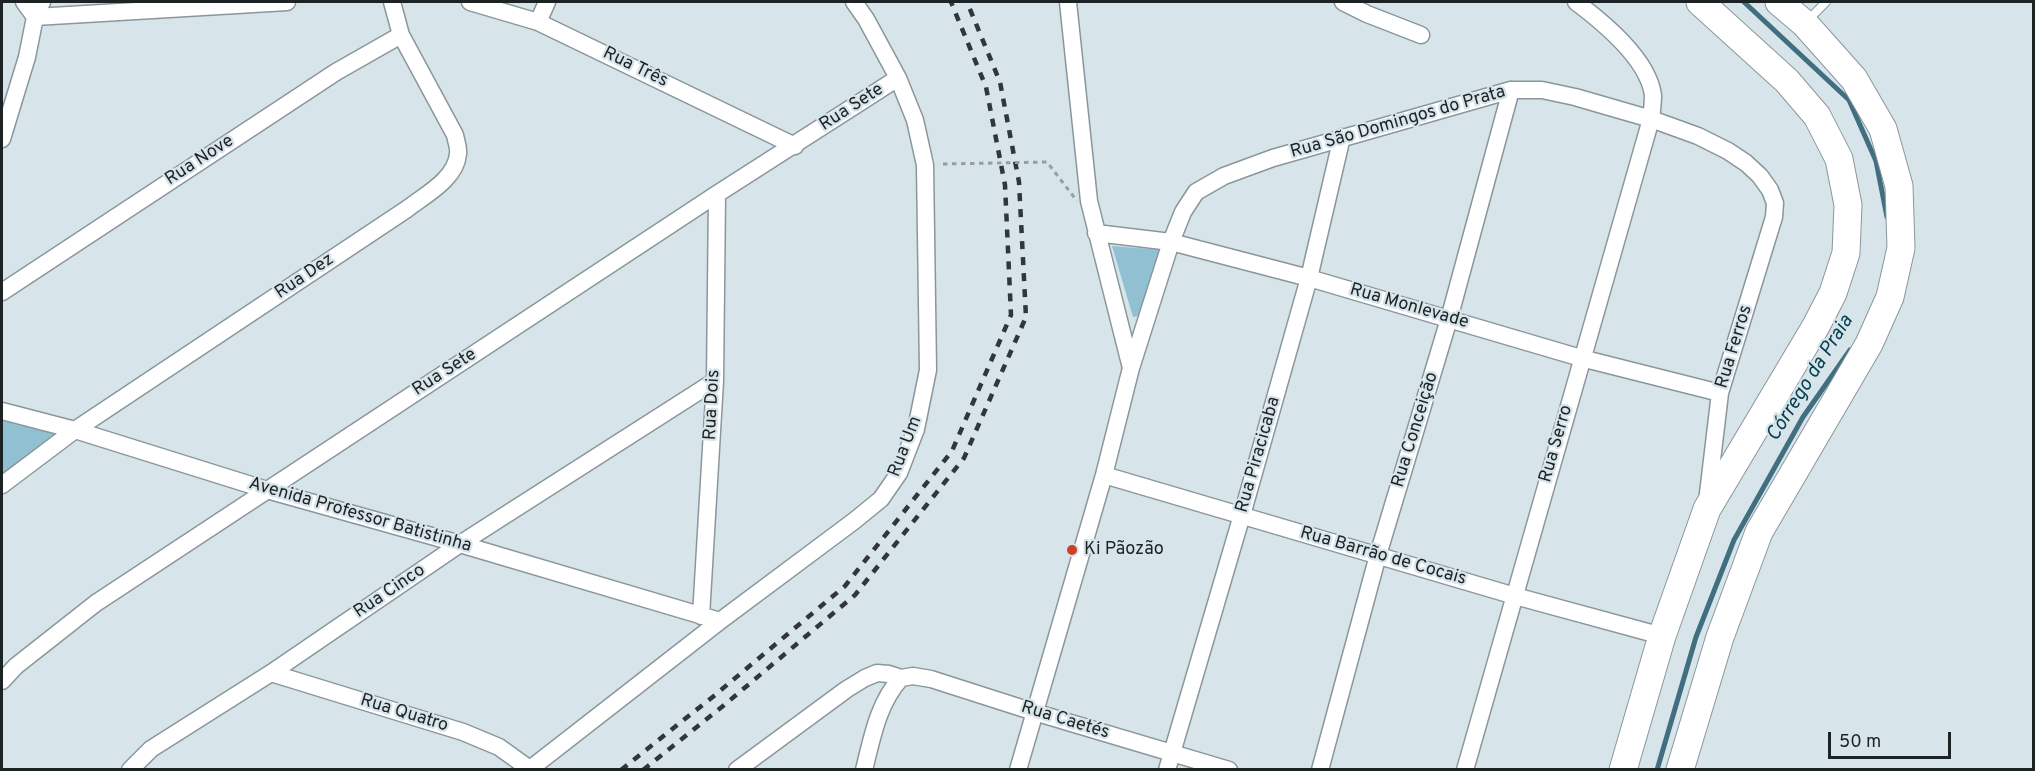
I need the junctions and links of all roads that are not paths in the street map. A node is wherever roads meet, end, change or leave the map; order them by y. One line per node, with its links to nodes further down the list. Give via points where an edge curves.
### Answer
1 (24, 2): 13 (street)
2 (287, 2): 13 (street)
3 (392, 2): 16 (street, Rua Dez)
4 (470, 2): 14 (street, Rua Três)
5 (547, 2): 14 (street)
6 (854, 2): 18 (street, Rua Um)
7 (1068, 2): 26 (street, via 1089,201)
8 (1343, 2): 17 (street)
9 (1576, 2): 20 (street, Rua Serro, via 1638,61 1653,96)
10 (1700, 2): 40 (main road, via 1787,81 1817,116 1839,159 1848,205 1846,253 1833,293)
11 (1779, 2): 15 (main road)
12 (1826, 2): 15 (lane)
13 (38, 9): 22 (street)
14 (538, 22): 23 (street, Rua Três)
15 (1805, 24): 63 (main road, via 1854,79 1883,129 1899,186 1902,248 1890,297 1869,344 1759,532 1720,638)
16 (401, 35): 29 (street, Rua Nove, via 336,72); 36 (street, Rua Dez, via 456,135 458,153 454,168 407,209)
17 (1421, 35)
18 (898, 78): 23 (street, Rua Sete); 46 (street, Rua Um, via 915,120 925,165 928,370 916,429 899,473 881,499)
19 (1511, 90): 20 (street, Rua São Domingos do Prata, via 1542,90); 21 (street, Rua São Domingos do Prata); 30 (street, Rua Conceição)
20 (1651, 119): 24 (street, Rua São Domingos do Prata, via 1728,151 1753,169); 31 (street, Rua Serro)
21 (1342, 137): 27 (street, Rua São Domingos do Prata, via 1224,176 1196,192); 28 (street, Rua Piracicaba)
22 (2, 139)
23 (795, 146): 25 (street, Rua Sete)
24 (1770, 190): 34 (street, Rua Ferros, via 1775,203 1774,217)
25 (717, 194): 33 (street, Rua Dois); 39 (street, Rua Sete)
26 (1096, 233): 27 (street, Rua Monlevade); 32 (street)
27 (1171, 242): 28 (street, Rua Monlevade); 32 (street, Rua São Domingos do Prata)
28 (1309, 278): 30 (street, Rua Monlevade); 41 (street, Rua Piracicaba)
29 (2, 292)
30 (1449, 319): 31 (street, Rua Monlevade); 43 (street, Rua Conceição)
31 (1581, 358): 34 (street, Rua Monlevade); 44 (street, Rua Serro)
32 (1131, 368): 37 (street, Rua São Domingos do Prata)
33 (716, 381): 42 (street, Rua Cinco); 45 (street, Rua Dois)
34 (1720, 393): 40 (street, Rua Ferros)
35 (2, 411): 36 (street, Avenida Professor Batistinha)
36 (75, 430): 38 (street, Rua Dez); 39 (street, Avenida Professor Batistinha)
37 (1104, 475): 41 (street, Rua Barrão de Cocais); 51 (street, Rua São Domingos do Prata)
38 (2, 485)
39 (267, 490): 42 (street, Avenida Professor Batistinha); 50 (street, Rua Sete, via 96,603)
40 (1707, 509): 47 (main road)
41 (1242, 515): 43 (street, Rua Barrão de Cocais); 52 (street, Rua Piracicaba)
42 (460, 544): 45 (street, Avenida Professor Batistinha); 48 (street, Rua Cinco)
43 (1378, 555): 44 (street, Rua Barrão de Cocais); 60 (street, Rua Conceição)
44 (1515, 596): 47 (street, Rua Barrão de Cocais); 61 (street, Rua Serro)
45 (701, 616): 46 (street, Avenida Professor Batistinha)
46 (720, 621): 53 (street, Rua Um)
47 (1662, 636): 62 (main road)
48 (271, 673): 53 (street, Rua Quatro, via 463,732 499,747); 54 (street, Rua Cinco, via 151,749)
49 (901, 678): 51 (street, Rua Caetés, via 931,679); 55 (street, Rua Caetés, via 877,673 865,678); 56 (street, via 892,688 875,727)
50 (2, 681)
51 (1034, 712): 52 (street, Rua Caetés); 57 (street, Rua São Domingos do Prata)
52 (1172, 753): 58 (street, Rua Piracicaba); 59 (street, Rua Caetés)
53 (531, 769)
54 (130, 770)
55 (737, 770)
56 (864, 770)
57 (1018, 770)
58 (1167, 770)
59 (1230, 770)
60 (1320, 770)
61 (1465, 770)
62 (1623, 770)
63 (1680, 770)

